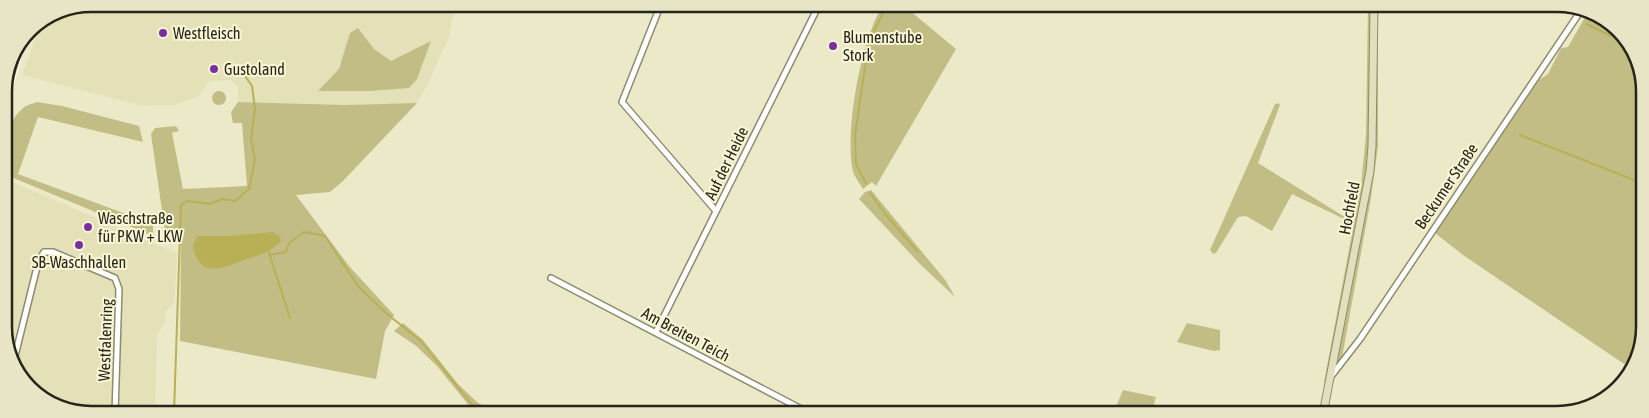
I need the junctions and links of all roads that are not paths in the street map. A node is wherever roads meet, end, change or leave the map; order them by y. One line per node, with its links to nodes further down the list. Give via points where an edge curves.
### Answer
1 (658, 12): 5 (street, via 622,102)
2 (815, 12): 5 (street, Auf der Heide)
3 (1374, 12): 9 (street, Hochfeld, via 1370,171)
4 (1578, 15): 9 (street, Beckumer Straße, via 1360,339)
5 (716, 210): 7 (street, Auf der Heide)
6 (551, 278): 7 (street, Am Breiten Teich)
7 (656, 332): 12 (street, Am Breiten Teich)
8 (16, 350): 11 (street, Westfalenring, via 38,263 44,252 53,252 115,278 119,289)
9 (1330, 378): 10 (street, Hochfeld)
10 (1325, 405)
11 (115, 406)
12 (795, 406)

